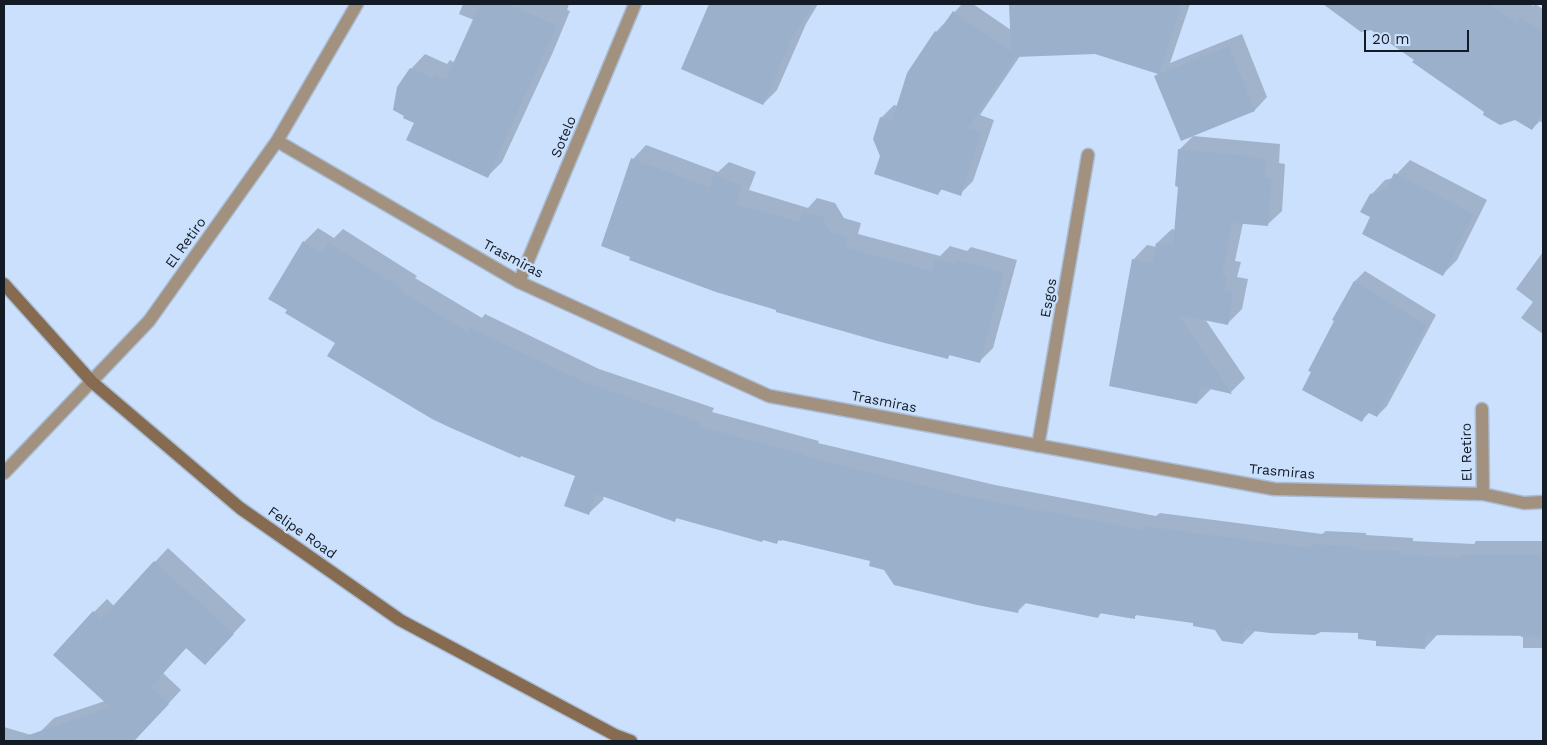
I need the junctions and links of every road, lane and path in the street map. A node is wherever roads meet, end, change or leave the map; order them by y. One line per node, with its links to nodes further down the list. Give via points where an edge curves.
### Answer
1 (357, 4): 3 (street, El Retiro)
2 (635, 4): 5 (street, Sotelo)
3 (277, 141): 5 (street, Trasmiras); 7 (street, El Retiro, via 149,321)
4 (1088, 155): 9 (street, Esgos)
5 (519, 282): 9 (street, Trasmiras, via 769,396)
6 (4, 284): 7 (main road, Felipe Road)
7 (92, 382): 10 (street, El Retiro); 13 (main road, Felipe Road, via 240,508 400,620)
8 (1482, 409): 11 (street, El Retiro)
9 (1038, 446): 11 (street, Trasmiras, via 1274,489)
10 (4, 473)
11 (1483, 494): 12 (street, Trasmiras, via 1524,503)
12 (1543, 502)
13 (632, 741)

